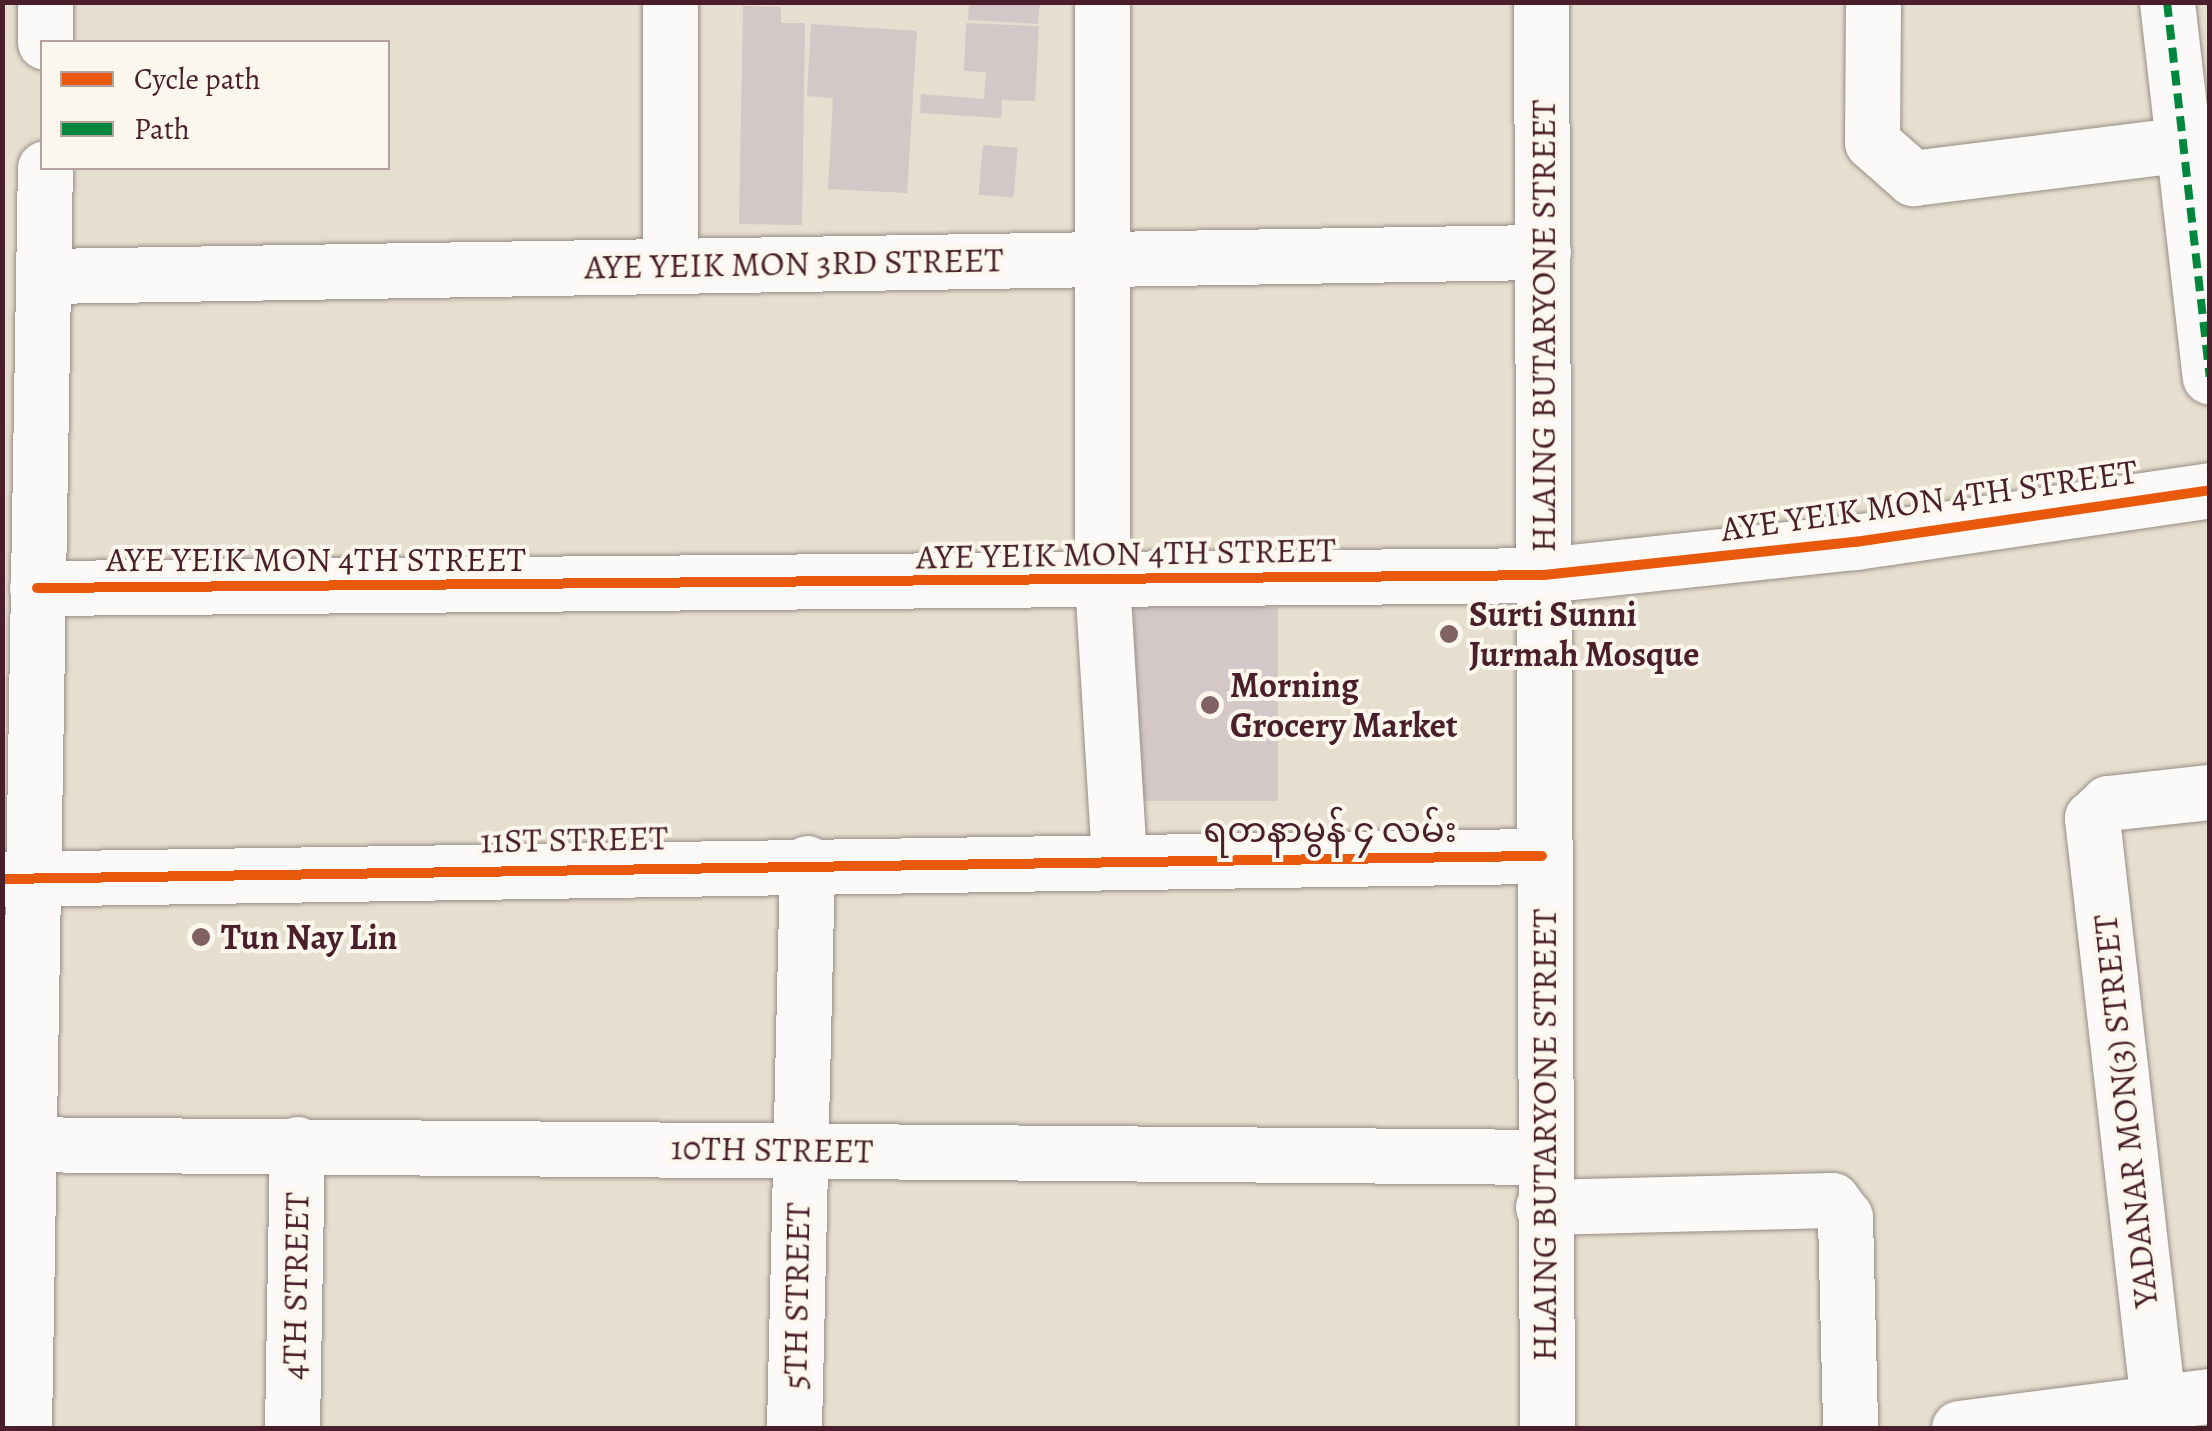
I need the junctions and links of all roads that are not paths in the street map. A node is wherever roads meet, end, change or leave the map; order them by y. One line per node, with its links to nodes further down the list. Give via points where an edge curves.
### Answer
1 (45, 2): 7 (street)
2 (670, 2): 12 (street)
3 (1102, 2): 11 (street)
4 (1541, 2): 10 (street, HLAING BUTARYONE STREET)
5 (1874, 2): 8 (street, via 1872,142 1892,169 1913,178)
6 (2167, 2): 8 (street)
7 (45, 40)
8 (2194, 143): 14 (street)
9 (45, 170): 13 (street)
10 (1543, 252): 11 (street, AYE YEIK MON 3RD STREET); 16 (street, HLAING BUTARYONE STREET)
11 (1097, 258): 12 (street, AYE YEIK MON 3RD STREET); 17 (street)
12 (670, 266): 13 (street, AYE YEIK MON 3RD STREET)
13 (44, 276): 18 (street)
14 (2210, 377)
15 (2210, 490): 16 (street, AYE YEIK MON 4TH STREET, via 1854,542)
16 (1544, 575): 17 (street, AYE YEIK MON 4TH STREET); 20 (street, HLAING BUTARYONE STREET)
17 (1102, 581): 18 (street, AYE YEIK MON 4TH STREET); 21 (street)
18 (37, 588): 23 (street)
19 (2210, 792): 28 (street, YADANAR MON(3) STREET, via 2108,804 2092,818)
20 (1542, 856): 21 (street, ရတနာမွန် ၄ လမ်း); 27 (street, HLAING BUTARYONE STREET)
21 (1119, 859): 22 (street, 11ST STREET)
22 (807, 863): 23 (street, 11ST STREET); 26 (street, 5TH STREET)
23 (16, 877): 24 (street)
24 (14, 1143): 25 (street, 10TH STREET); 29 (street)
25 (298, 1144): 26 (street, 10TH STREET); 30 (street, 4TH STREET)
26 (799, 1150): 27 (street, 10TH STREET); 31 (street, 5TH STREET)
27 (1542, 1182): 32 (street, HLAING BUTARYONE STREET); 33 (street, 10TH STREET, via 1832,1200 1844,1217)
28 (2184, 1399): 35 (street)
29 (24, 1428)
30 (292, 1428)
31 (794, 1428)
32 (1547, 1428)
33 (1850, 1428)
34 (1959, 1428): 35 (street)
35 (1982, 1428)

